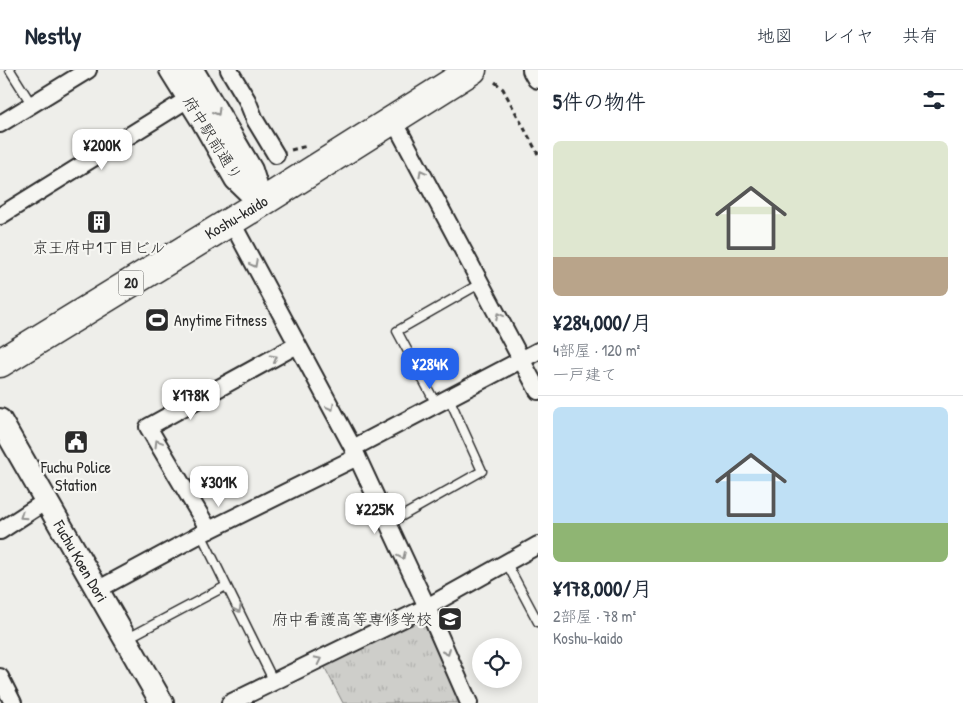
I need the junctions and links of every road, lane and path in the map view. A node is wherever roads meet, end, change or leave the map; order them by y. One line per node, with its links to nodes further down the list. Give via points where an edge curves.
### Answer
1 (10, 70): 10 (lane)
2 (88, 70): 10 (street)
3 (171, 70): 9 (street, 府中駅前通り)
4 (192, 70): 9 (street, via 194,79); 15 (street, 府中駅前通り, one-way to 15, via 251,170)
5 (230, 70): 13 (street)
6 (534, 70): 8 (street)
7 (484, 76): 11 (highway, Koshu-kaido / 20); 14 (path, via 502,90)
8 (538, 77)
9 (188, 99): 15 (street, 府中駅前通り, via 236,179); 16 (street)
10 (32, 105): 12 (street)
11 (393, 119): 15 (highway, Koshu-kaido / 20); 18 (street, one-way to 11)
12 (0, 124)
13 (276, 154)
14 (538, 154)
15 (261, 202): 17 (highway, Koshu-kaido / 20)
16 (0, 216)
17 (231, 221): 19 (street, one-way to 19); 22 (highway, Koshu-kaido / 20)
18 (481, 283): 21 (street, one-way to 18); 24 (lane, via 397,331)
19 (297, 345): 26 (street, one-way to 26); 30 (street, one-way to 19, via 148,427)
20 (538, 351): 21 (street)
21 (521, 360): 23 (street); 24 (street)
22 (0, 363)
23 (538, 392)
24 (442, 401): 26 (street); 28 (lane, via 482,471)
25 (0, 420): 27 (street, Fuchu Koen Dori)
26 (355, 452): 28 (street); 30 (street)
27 (46, 501): 29 (street, one-way to 29); 34 (street, Fuchu Koen Dori)
28 (388, 524): 35 (street, one-way to 35)
29 (0, 531)
30 (205, 532): 33 (lane); 34 (street)
31 (538, 544): 32 (street)
32 (506, 562): 35 (street); 36 (lane)
33 (226, 586): 37 (lane); 39 (lane, one-way to 39)
34 (97, 590): 37 (street, Fuchu Koen Dori)
35 (427, 607): 39 (street, one-way to 35); 43 (street, one-way to 43)
36 (538, 622)
37 (125, 639): 41 (street, Fuchu Koen Dori)
38 (1, 680): 40 (street)
39 (274, 682): 42 (street)
40 (14, 703)
41 (162, 703)
42 (230, 703)
43 (469, 703)

